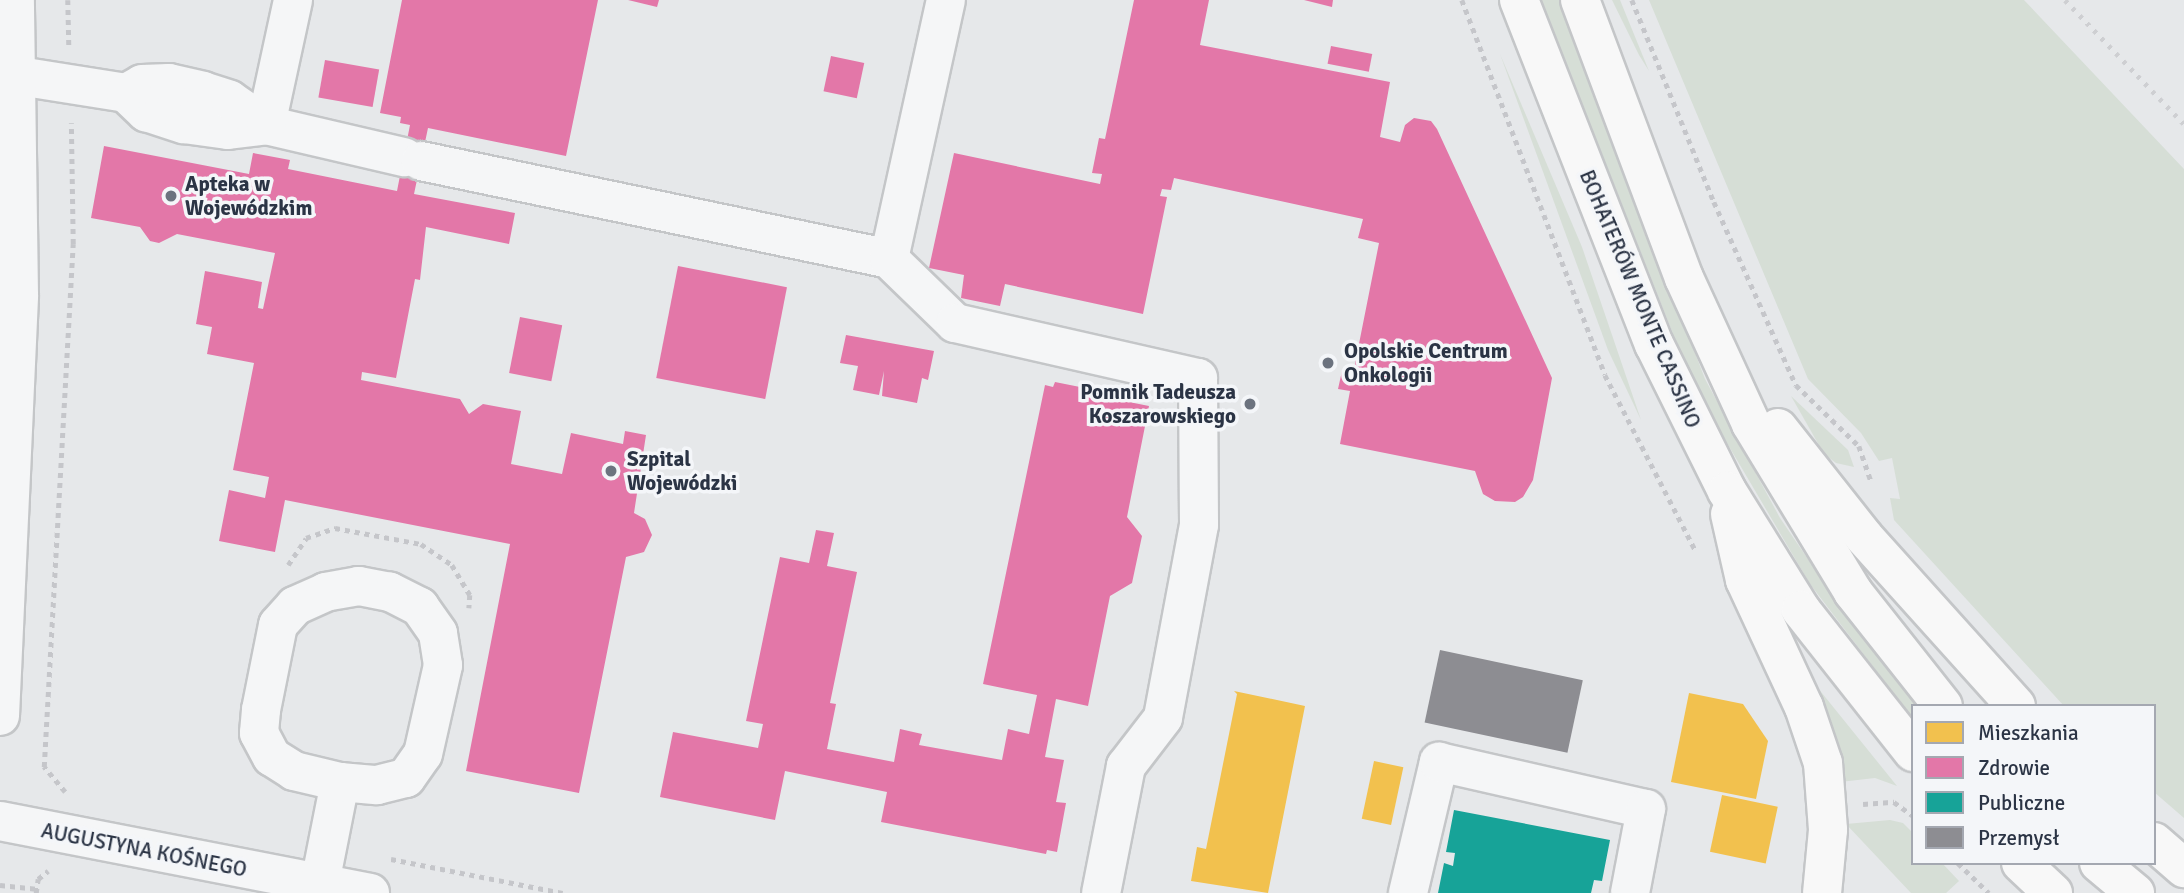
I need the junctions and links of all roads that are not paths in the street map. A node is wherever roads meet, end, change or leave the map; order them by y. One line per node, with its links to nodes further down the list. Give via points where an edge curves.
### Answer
1 (15, 0): 6 (street)
2 (293, 0): 7 (street)
3 (946, 0): 8 (street)
4 (1518, 0): 10 (main road, BOHATERÓW MONTE CASSINO, via 1654,344)
5 (1580, 0): 9 (main road, via 1675,254)
6 (8, 75): 7 (street, via 126,93 146,112 184,124 228,130); 13 (street, via 17,390)
7 (266, 125): 8 (street)
8 (889, 259): 23 (street, via 955,323 1198,379 1199,525 1180,628 1163,718 1126,766)
9 (1728, 378): 11 (main road, via 1839,570); 12 (main road, via 1756,400 1864,537)
10 (1727, 491): 14 (main road, BOHATERÓW MONTE CASSINO, via 1801,610); 26 (main road, via 1745,580 1804,707 1823,763 1828,830)
11 (1941, 704)
12 (2014, 704)
13 (0, 716)
14 (1911, 749)
15 (340, 782): 15 (street, via 377,785 406,778 424,754 443,664 438,632 420,607 390,592 359,586 326,592 295,606 278,625 260,733 272,757 294,771); 21 (street)
16 (0, 821): 21 (street, AUGUSTYNA KOŚNEGO)
17 (2156, 844): 20 (main road)
18 (2023, 865): 27 (main road)
19 (2101, 865): 28 (main road)
20 (2184, 868)
21 (320, 883): 22 (street, AUGUSTYNA KOŚNEGO)
22 (370, 893)
23 (1101, 893)
24 (1408, 893): 25 (street, via 1439,762 1646,809)
25 (1630, 893)
26 (1822, 893)
27 (2053, 893)
28 (2135, 893)

